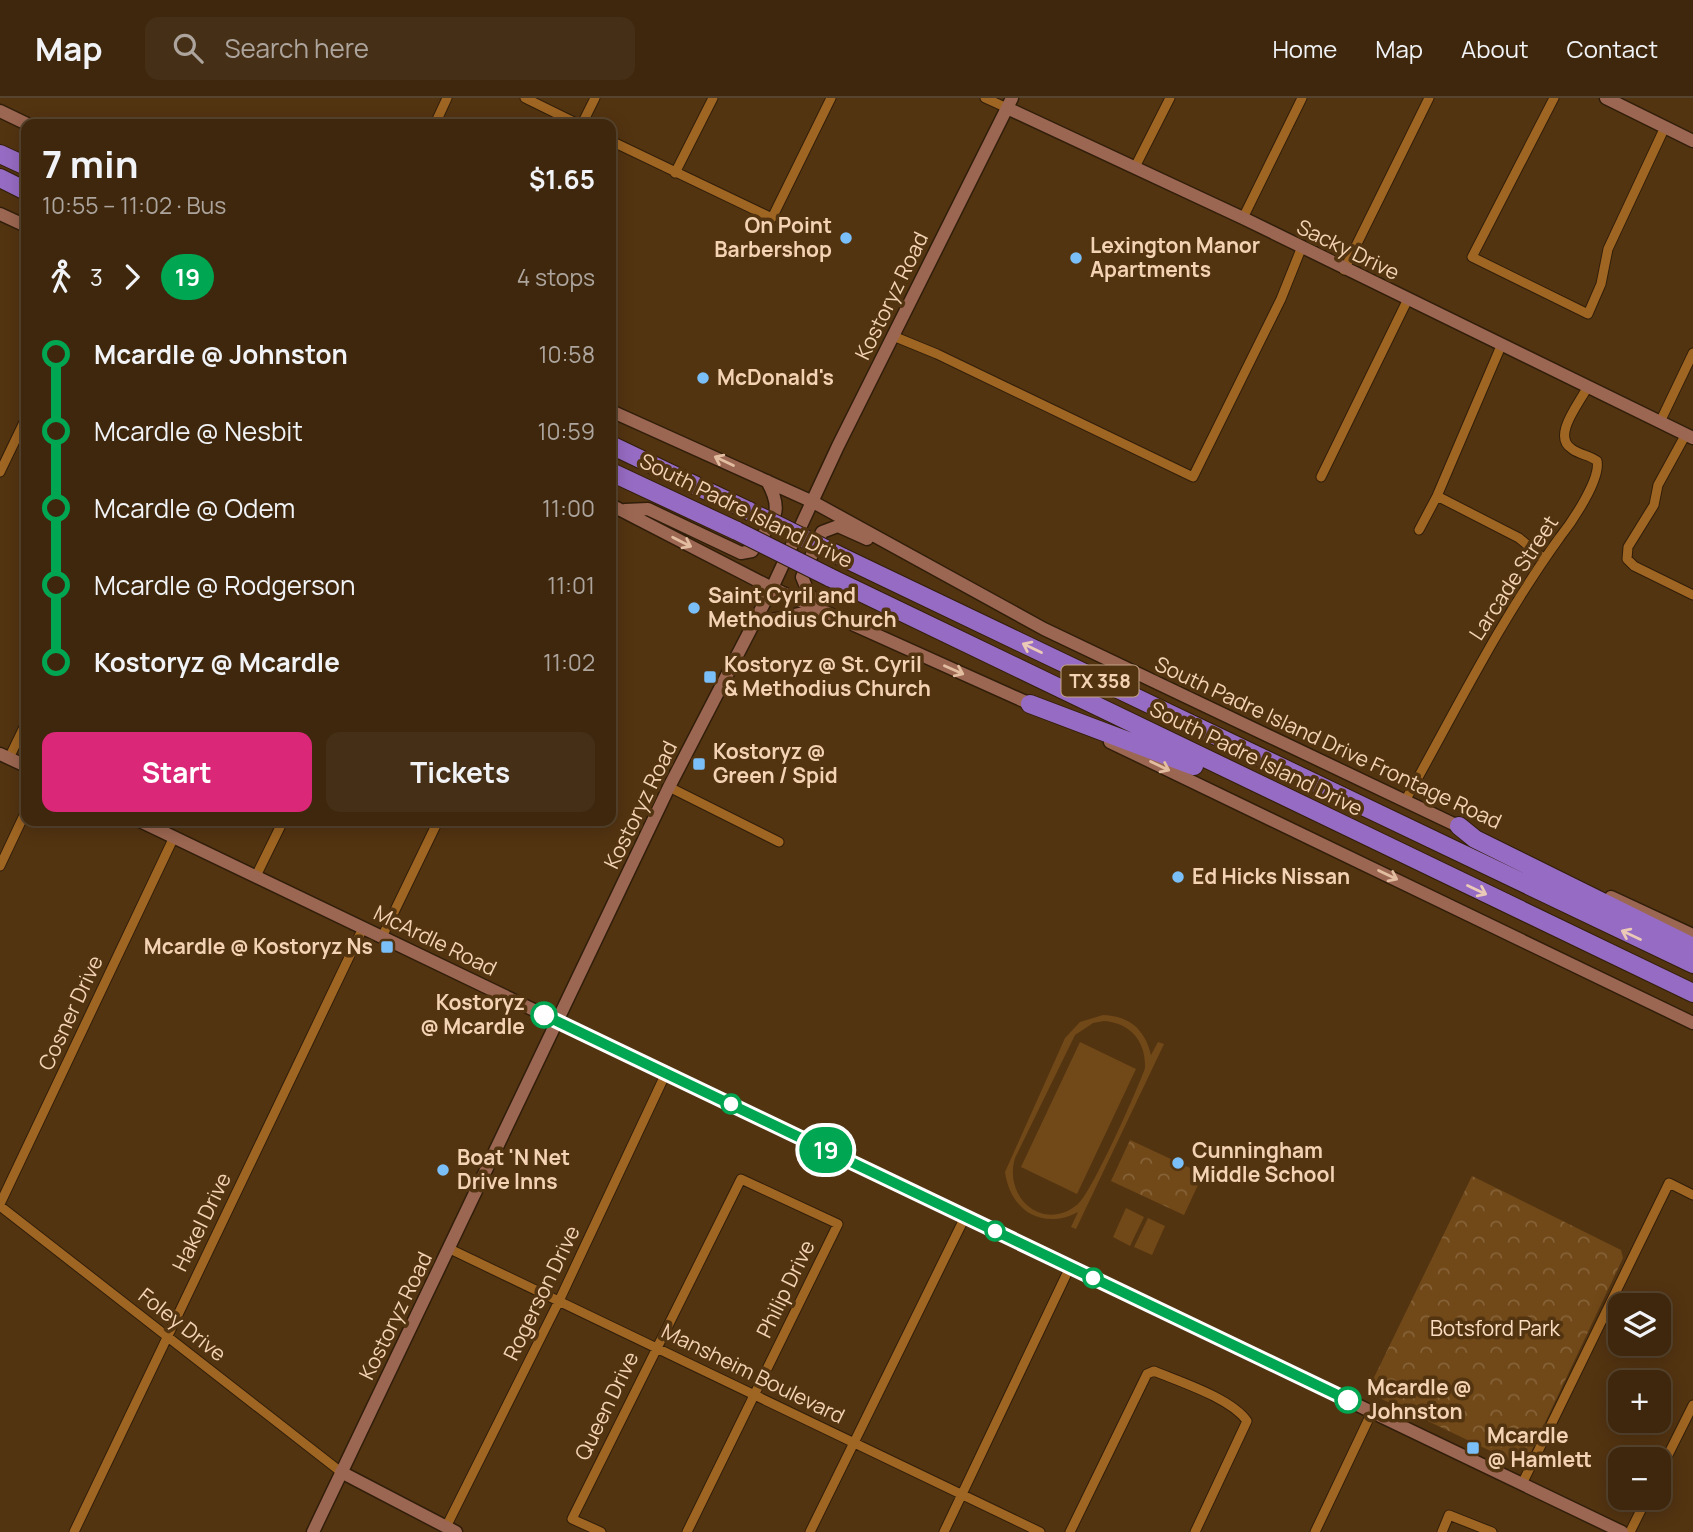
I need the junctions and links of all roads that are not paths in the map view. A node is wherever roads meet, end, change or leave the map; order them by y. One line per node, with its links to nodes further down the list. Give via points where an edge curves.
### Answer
1 (447, 98): 15 (street)
2 (525, 98): 16 (street)
3 (595, 98): 17 (street)
4 (713, 98): 25 (street)
5 (831, 98): 25 (street, via 772,218)
6 (985, 98): 13 (street, Sacky Drive)
7 (1170, 98): 24 (street)
8 (1302, 98): 29 (street)
9 (1429, 98): 32 (street)
10 (1554, 98): 19 (street, via 1472,257 1588,314 1601,284 1608,249)
11 (1606, 98): 12 (main road)
12 (1622, 102): 19 (main road)
13 (1009, 103): 24 (main road, Sacky Drive); 34 (main road, Kostoryz Road)
14 (0, 111): 18 (main road)
15 (437, 119)
16 (569, 119)
17 (583, 119)
18 (21, 121)
19 (1665, 127): 20 (main road)
20 (1693, 141)
21 (616, 144): 25 (street)
22 (0, 153): 23 (highway)
23 (21, 164)
24 (1135, 167): 29 (main road, Sacky Drive)
25 (675, 173)
26 (0, 178): 27 (highway)
27 (21, 188)
28 (0, 214): 30 (main road)
29 (1243, 218): 31 (main road, Sacky Drive)
30 (21, 224)
31 (1301, 249): 32 (main road, Sacky Drive); 34 (street, via 1193,477)
32 (1344, 270): 33 (main road, Sacky Drive)
33 (1407, 300): 35 (main road, Sacky Drive); 45 (street)
34 (893, 336): 48 (main road, Kostoryz Road)
35 (1501, 346): 37 (main road, Sacky Drive); 47 (street)
36 (1693, 353): 39 (street)
37 (1588, 386): 39 (main road, Sacky Drive); 51 (street, Larcade Street, via 1563,438 1571,448 1597,461 1599,468 1566,530)
38 (616, 413): 46 (main road, South Padre Island Drive Frontage Road, one-way to 38)
39 (1660, 422): 41 (main road, Sacky Drive)
40 (21, 428): 43 (street)
41 (1689, 436): 54 (street, via 1658,485 1654,505 1628,547 1627,559)
42 (616, 447): 77 (highway, South Padre Island Drive / TX 358, one-way to 42, bridge)
43 (0, 471)
44 (616, 474): 69 (highway, South Padre Island Drive / TX 358, bridge)
45 (1321, 477)
46 (767, 481): 48 (main road, South Padre Island Drive Frontage Road); 49 (main road, via 778,500 776,514 752,551 741,553 648,509)
47 (1437, 496): 50 (street); 51 (street, via 1519,538)
48 (813, 502): 52 (main road, South Padre Island Drive Frontage Road); 53 (main road, Kostoryz Road)
49 (616, 508): 53 (main road, one-way to 53)
50 (1419, 530)
51 (1544, 559): 62 (street, Larcade Street, via 1499,630)
52 (948, 574): 55 (main road, via 838,526 822,531 802,577); 62 (main road, South Padre Island Drive Frontage Road, via 1044,629)
53 (772, 588): 55 (main road); 56 (main road, Kostoryz Road)
54 (1693, 595)
55 (824, 611): 56 (main road, via 810,609); 57 (main road, one-way to 57)
56 (754, 624): 61 (main road, Kostoryz Road)
57 (1031, 704): 69 (highway); 80 (main road, one-way to 80)
58 (21, 730): 59 (street)
59 (4, 756): 60 (main road)
60 (21, 764)
61 (670, 787): 70 (street); 79 (main road, Kostoryz Road)
62 (1405, 801): 67 (main road, South Padre Island Drive Frontage Road)
63 (21, 822): 71 (street)
64 (151, 826): 68 (main road, McArdle Road)
65 (281, 826): 72 (street)
66 (436, 826): 75 (street)
67 (1459, 826): 74 (main road, South Padre Island Drive Frontage Road); 76 (highway, via 1475,839)
68 (174, 837): 72 (main road, McArdle Road); 84 (street, Cosner Drive)
69 (1371, 840): 78 (highway, South Padre Island Drive / TX 358, one-way to 78)
70 (779, 842)
71 (0, 866)
72 (256, 876): 73 (main road, McArdle Road)
73 (363, 928): 75 (main road, McArdle Road); 89 (street, Hakel Drive)
74 (1693, 935)
75 (382, 937): 79 (main road, McArdle Road)
76 (1693, 947)
77 (1693, 964)
78 (1693, 993)
79 (558, 1021): 81 (main road, McArdle Road); 86 (main road, Kostoryz Road)
80 (1693, 1023)
81 (666, 1073): 85 (main road, McArdle Road); 88 (street, Rogerson Drive)
82 (1693, 1195): 97 (street, via 1669,1183)
83 (789, 1201): 90 (street, Queen Drive, via 741,1179); 91 (street, Philip Drive, via 838,1224)
84 (0, 1205): 89 (street, Foley Drive)
85 (965, 1217): 87 (main road, McArdle Road); 94 (street)
86 (450, 1249): 88 (street, Mansheim Boulevard); 96 (main road, Kostoryz Road)
87 (1070, 1267): 93 (main road, McArdle Road); 98 (street)
88 (559, 1301): 90 (street, Mansheim Boulevard); 100 (street, Rogerson Drive)
89 (167, 1336): 96 (street, Foley Drive); 101 (street, Hakel Drive)
90 (656, 1347): 91 (street, Mansheim Boulevard); 103 (street, Queen Drive, via 572,1519)
91 (753, 1394): 94 (street, Mansheim Boulevard); 104 (street, Philip Drive)
92 (1693, 1405): 95 (street)
93 (1372, 1412): 97 (main road, McArdle Road); 110 (street)
94 (853, 1442): 98 (street, Mansheim Boulevard); 105 (street)
95 (1671, 1449)
96 (341, 1472): 100 (main road); 102 (main road, Kostoryz Road)
97 (1522, 1484): 113 (main road, McArdle Road)
98 (962, 1494): 106 (street); 107 (street, Mansheim Boulevard)
99 (1641, 1510): 114 (street)
100 (451, 1530)
101 (74, 1532)
102 (313, 1532)
103 (601, 1532)
104 (687, 1532)
105 (810, 1532)
106 (944, 1532)
107 (1040, 1532)
108 (1069, 1532): 109 (street, via 1147,1374 1154,1371 1210,1395 1242,1413 1247,1421)
109 (1195, 1532)
110 (1315, 1532)
111 (1441, 1532): 112 (street, via 1449,1515)
112 (1492, 1532)
113 (1622, 1532)
114 (1630, 1532)

